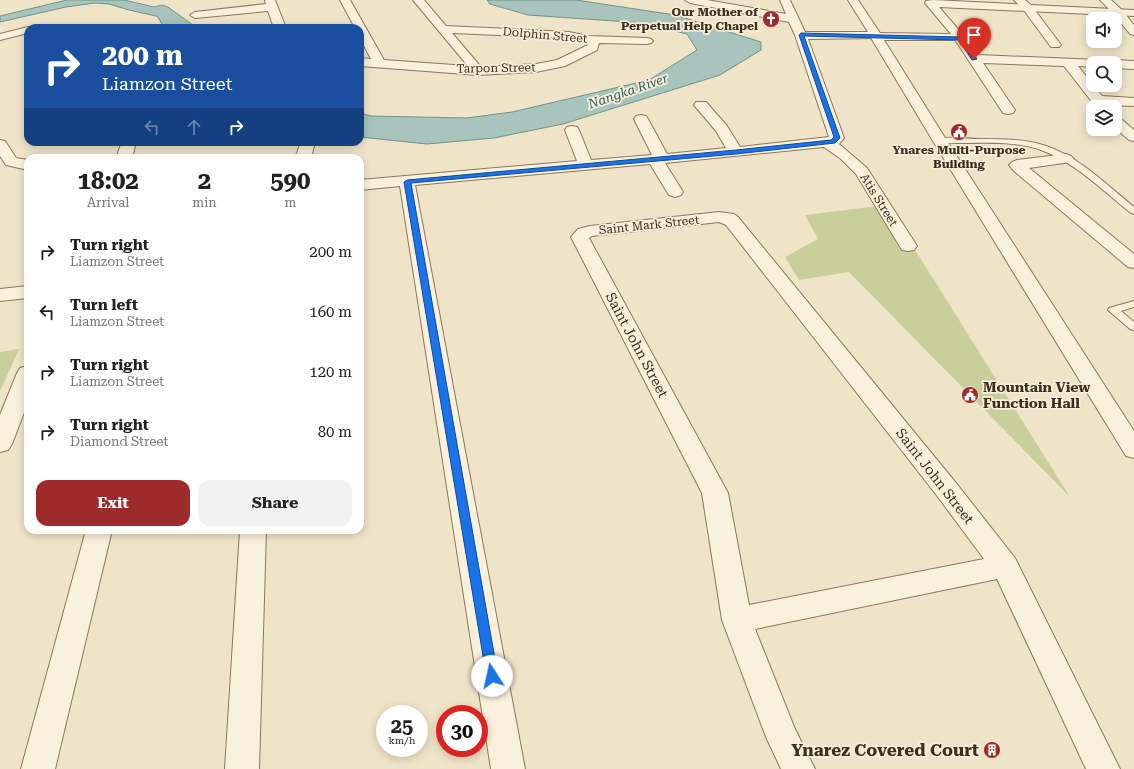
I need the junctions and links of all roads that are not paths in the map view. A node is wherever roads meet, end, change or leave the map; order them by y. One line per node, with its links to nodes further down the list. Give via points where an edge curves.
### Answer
1 (345, 0): 17 (street)
2 (418, 0): 18 (street)
3 (690, 0): 15 (street)
4 (785, 0): 15 (street)
5 (853, 0): 24 (street)
6 (1104, 0): 10 (street)
7 (929, 1): 9 (street); 25 (street)
8 (271, 3): 13 (street); 16 (street)
9 (1023, 4): 10 (street); 28 (street)
10 (1118, 12)
11 (1122, 12): 12 (street)
12 (1134, 13)
13 (195, 15)
14 (1122, 17): 20 (street)
15 (793, 19): 22 (street)
16 (279, 24)
17 (358, 24)
18 (443, 29): 26 (street, Dolphin Street, via 569,35); 36 (street)
19 (24, 31): 23 (street)
20 (1134, 32)
21 (364, 35): 33 (street)
22 (801, 35): 24 (street); 47 (street, via 837,138 833,142)
23 (0, 36)
24 (876, 36): 25 (street); 46 (street)
25 (960, 38): 29 (street)
26 (588, 39): 27 (street, Dolphin Street); 36 (street, Tarpon Street, via 594,44 592,47 561,63 536,68)
27 (647, 41)
28 (1055, 45)
29 (974, 59): 31 (street); 41 (street)
30 (364, 62): 33 (street, Tarpon Street)
31 (1068, 62): 32 (street); 37 (street)
32 (1086, 63)
33 (380, 64): 36 (street, Tarpon Street)
34 (1122, 64): 35 (street)
35 (1134, 65)
36 (478, 71)
37 (1097, 100)
38 (1134, 102): 39 (street)
39 (1122, 103)
40 (701, 105): 49 (street)
41 (1008, 110)
42 (641, 119): 50 (street)
43 (1122, 127): 45 (street)
44 (572, 130): 54 (street)
45 (1134, 137)
46 (940, 141): 51 (lane, via 1027,145 1043,148); 69 (street)
47 (828, 142): 49 (street); 61 (street, Atis Street, via 862,171)
48 (0, 144): 52 (street)
49 (736, 152): 50 (street)
50 (659, 159): 54 (street); 57 (street)
51 (1066, 159): 58 (lane); 62 (street, via 1017,165)
52 (5, 164): 53 (street)
53 (24, 166)
54 (586, 166): 55 (street)
55 (407, 182): 56 (street); 76 (street)
56 (364, 185)
57 (675, 192)
58 (1134, 211)
59 (719, 217): 60 (street, Saint Mark Street, via 590,231); 72 (street, Saint John Street, via 732,221)
60 (580, 237): 73 (street, Saint John Street, via 715,493)
61 (908, 246)
62 (1134, 263)
63 (24, 292): 64 (street)
64 (0, 295)
65 (1134, 304): 66 (lane, via 1113,310)
66 (1134, 327)
67 (24, 383): 68 (street)
68 (0, 444)
69 (1134, 450)
70 (98, 534): 74 (street)
71 (254, 534): 75 (street)
72 (1005, 566): 73 (street); 78 (street, Saint John Street)
73 (738, 620): 77 (street, Saint John Street, via 782,736)
74 (38, 769)
75 (242, 769)
76 (508, 769)
77 (798, 769)
78 (1103, 769)

